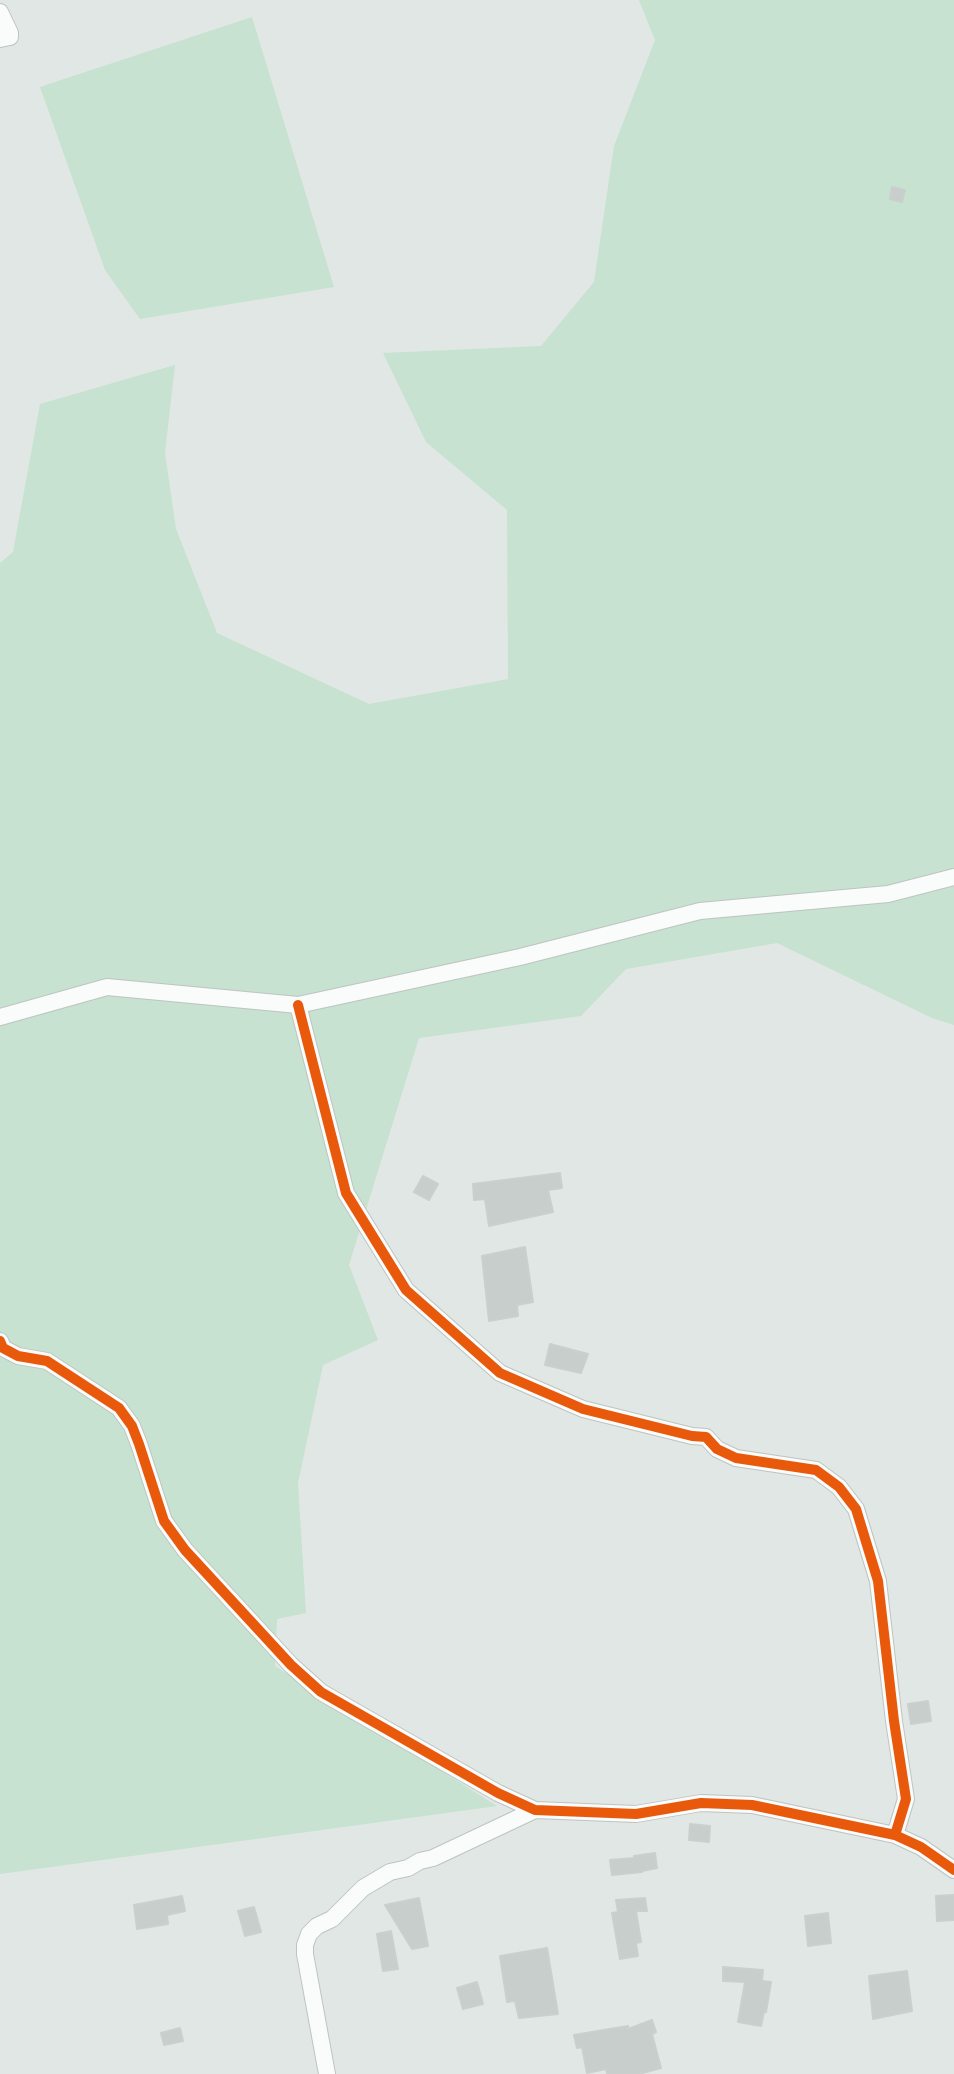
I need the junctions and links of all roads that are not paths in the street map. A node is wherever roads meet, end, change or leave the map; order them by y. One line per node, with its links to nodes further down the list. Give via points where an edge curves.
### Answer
1 (0, 12): 2 (street, via 10,33 10,37)
2 (0, 38)
3 (954, 877): 4 (street, via 888,894 701,911 520,957)
4 (298, 1005): 5 (street, via 107,986); 8 (street, via 346,1193 405,1290 500,1373 583,1409 706,1437 717,1449 736,1458 816,1470 856,1508 878,1581 906,1799)
5 (0, 1017)
6 (0, 1341): 7 (street, via 18,1356 47,1361 119,1408 132,1426 164,1521 194,1560 321,1692)
7 (535, 1810): 8 (street, via 636,1814 701,1802 751,1805); 10 (street, via 390,1872 363,1888 309,1934 305,1954)
8 (895, 1835): 9 (street)
9 (954, 1870)
10 (327, 2074)

